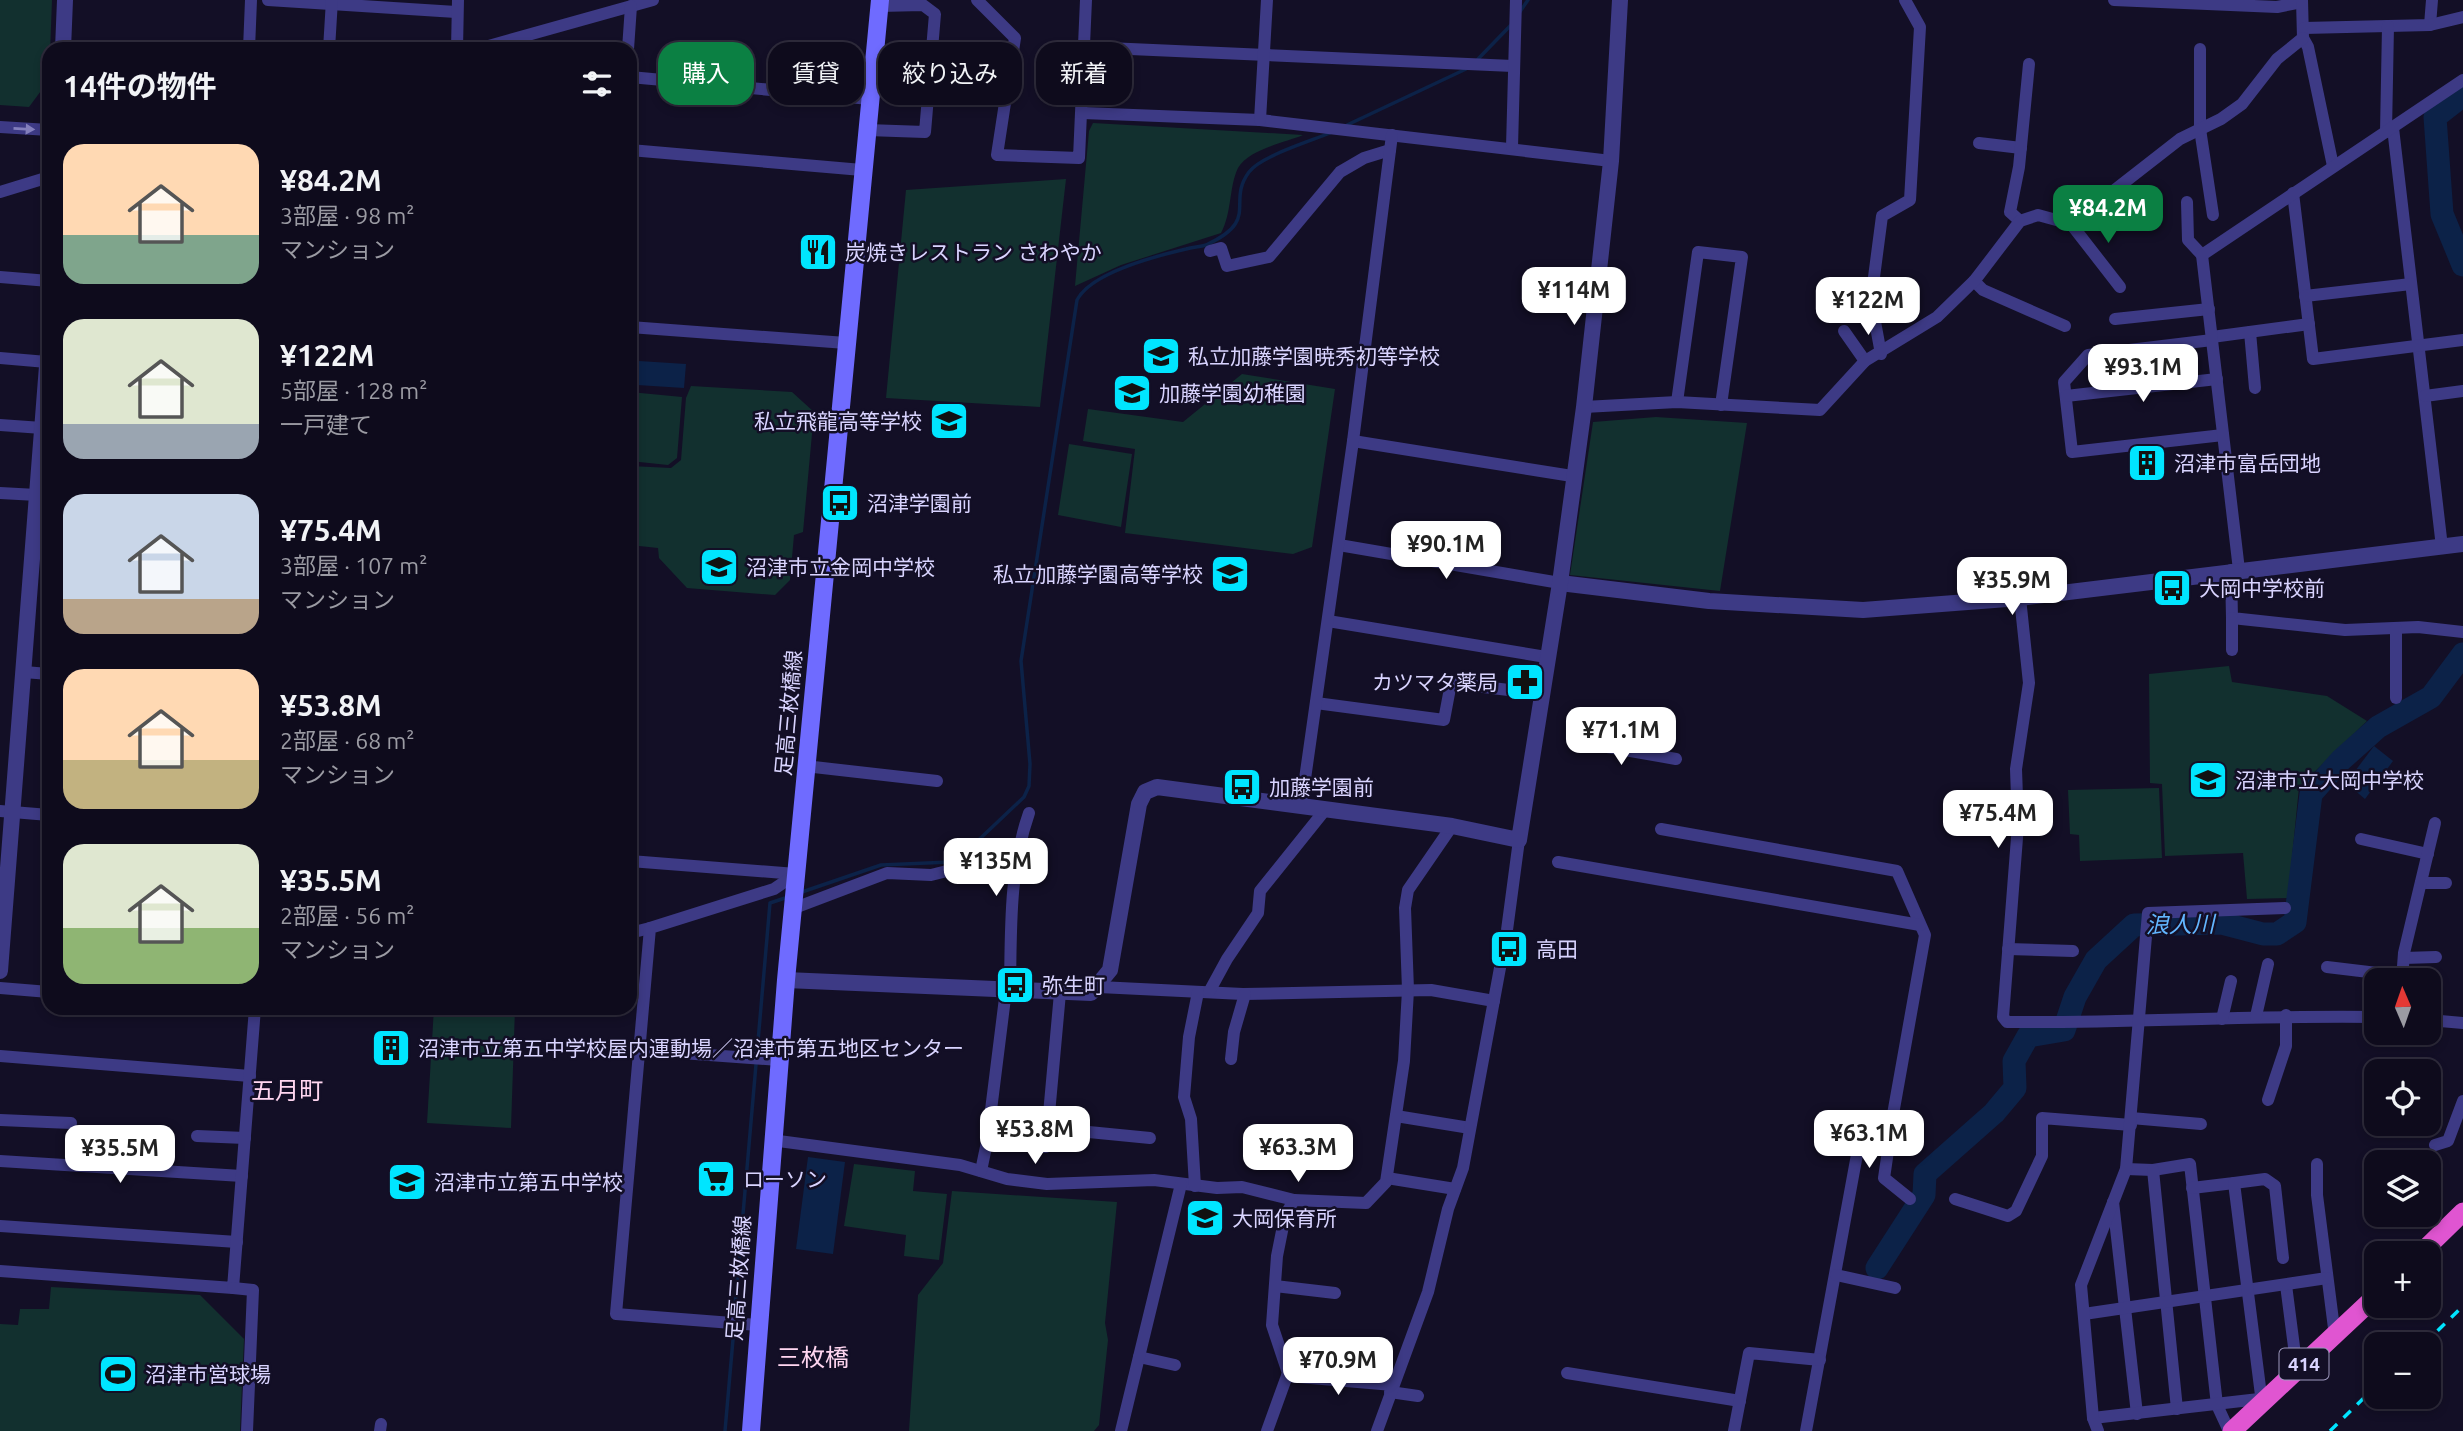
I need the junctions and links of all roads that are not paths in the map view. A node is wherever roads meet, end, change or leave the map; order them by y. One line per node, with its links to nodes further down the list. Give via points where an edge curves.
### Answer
1 (65, 0): 24 (street)
2 (251, 0): 25 (street)
3 (268, 0): 14 (street)
4 (653, 0): 19 (street)
5 (977, 0): 40 (street, via 1015,38 997,155 1079,159)
6 (1086, 0): 30 (street)
7 (1267, 0): 33 (street)
8 (1516, 0): 35 (street)
9 (1620, 0): 53 (street)
10 (1905, 0): 82 (street, via 1920,27 1910,200 1882,216 1871,300)
11 (2114, 0): 15 (street)
12 (2432, 0): 21 (street)
13 (2302, 1): 17 (street); 23 (street)
14 (332, 2): 18 (street); 26 (street)
15 (2183, 2): 17 (street)
16 (879, 3): 38 (main road, 足高三枚橋線); 45 (street, via 923,5 936,14 925,132)
17 (2277, 4)
18 (457, 6): 27 (street)
19 (631, 6): 28 (street); 29 (street)
20 (2463, 17): 21 (street)
21 (2430, 24): 22 (street)
22 (2388, 26): 23 (street); 46 (street)
23 (2304, 33): 43 (street, via 2242,104); 54 (street)
24 (63, 42)
25 (249, 42)
26 (329, 42)
27 (457, 42)
28 (503, 42)
29 (628, 42)
30 (1085, 42)
31 (1132, 49): 33 (street)
32 (2200, 49): 43 (street)
33 (1264, 55): 35 (street); 41 (street)
34 (2029, 64): 50 (street)
35 (1513, 66): 49 (street)
36 (637, 78): 38 (street)
37 (2463, 80): 46 (street)
38 (870, 99): 45 (main road, 足高三枚橋線)
39 (1083, 105): 40 (street)
40 (1083, 113): 41 (street)
41 (1260, 120): 47 (street)
42 (0, 127): 44 (street, one-way to 44)
43 (2200, 129): 60 (street); 62 (street, via 2180,139)
44 (42, 130)
45 (867, 130): 55 (main road, 足高三枚橋線)
46 (2389, 130): 54 (street); 68 (street)
47 (1392, 135): 49 (street); 51 (street)
48 (1979, 143): 50 (street)
49 (1512, 147): 53 (street)
50 (2021, 148): 61 (street, via 2010,212)
51 (1390, 150): 63 (street, via 1340,172 1269,257 1227,266 1222,248); 97 (street)
52 (637, 151): 55 (street)
53 (1611, 160): 93 (street)
54 (2333, 166): 58 (street)
55 (862, 170): 80 (main road, 足高三枚橋線)
56 (42, 179): 57 (street)
57 (0, 192)
58 (2292, 193): 64 (street); 70 (street)
59 (2187, 202): 64 (street, via 2188,240)
60 (2213, 215)
61 (2020, 221): 62 (street, via 2038,215); 67 (street)
62 (2071, 224): 69 (street)
63 (1210, 251)
64 (2203, 255): 71 (street)
65 (0, 277): 66 (street)
66 (42, 280)
67 (1974, 281): 74 (street, via 1983,290); 82 (street, via 1937,317)
68 (2411, 284): 70 (street); 81 (street)
69 (2120, 287)
70 (2305, 296): 73 (street)
71 (2209, 309): 72 (street); 78 (street)
72 (2115, 319)
73 (2309, 324): 77 (street); 81 (street, via 2313,359)
74 (2065, 326)
75 (637, 328): 80 (street)
76 (1844, 331): 84 (street)
77 (2250, 332): 78 (street); 87 (street)
78 (2212, 339): 86 (street); 89 (street, via 2088,355 2064,382)
79 (2463, 340): 81 (street)
80 (846, 343): 120 (main road, 足高三枚橋線)
81 (2419, 347): 90 (street)
82 (1881, 354): 84 (street)
83 (0, 358): 85 (street)
84 (1865, 361): 92 (street, via 1821,410)
85 (42, 362)
86 (2217, 379): 89 (street); 96 (street)
87 (2255, 388)
88 (2463, 391): 90 (street)
89 (2066, 396): 96 (street, via 2072,452)
90 (2425, 396): 103 (street)
91 (1677, 402): 92 (street); 92 (street, via 1698,252 1742,257); 93 (street)
92 (1721, 405)
93 (1584, 407): 98 (street)
94 (0, 425): 95 (street)
95 (42, 428): 100 (street)
96 (2224, 435): 104 (street)
97 (1353, 442): 98 (street); 102 (street)
98 (1572, 476): 105 (street)
99 (0, 493): 100 (street)
100 (41, 500): 113 (street)
101 (2463, 544): 103 (street)
102 (1339, 545): 105 (street); 108 (street)
103 (2442, 547): 104 (street)
104 (2235, 570): 106 (street); 107 (street)
105 (1560, 583): 106 (street, via 1808,609 1863,610); 112 (street)
106 (2020, 598): 144 (street, via 2029,682 2016,769 2018,825)
107 (2232, 618): 109 (street, via 2345,629); 111 (street)
108 (1328, 621): 112 (street); 117 (street)
109 (2396, 628): 110 (street); 116 (street)
110 (2463, 632)
111 (2232, 650)
112 (1546, 657): 115 (street)
113 (24, 673): 114 (street); 124 (street)
114 (42, 674)
115 (1541, 694): 117 (street, via 1451,683 1444,720); 131 (street)
116 (2396, 698)
117 (1316, 703): 122 (street)
118 (1573, 741): 119 (street)
119 (1676, 760)
120 (806, 766): 121 (street); 136 (main road, 足高三枚橋線)
121 (937, 781)
122 (1301, 807): 123 (street); 155 (street, via 1157,787 1145,792 1139,804 1110,970)
123 (1325, 810): 128 (street); 160 (street, via 1261,891 1258,913)
124 (6, 811): 126 (street); 148 (street)
125 (1029, 813): 157 (street, via 1017,855)
126 (42, 814)
127 (2435, 823): 132 (street)
128 (1452, 826): 131 (street); 158 (street, via 1408,890 1404,948)
129 (1661, 830): 141 (street, via 1897,872)
130 (2361, 839): 132 (street)
131 (1519, 840): 163 (street)
132 (2428, 854): 137 (street)
133 (637, 861): 136 (street)
134 (1559, 862): 141 (street)
135 (955, 869): 140 (street, via 931,875 887,873)
136 (795, 880): 140 (main road, 足高三枚橋線); 142 (street)
137 (2421, 883): 138 (street); 147 (street)
138 (2446, 883)
139 (2285, 908): 168 (street, via 2148,913)
140 (792, 909): 153 (main road, 足高三枚橋線)
141 (1920, 925): 180 (street, via 1925,935)
142 (650, 928): 143 (street); 172 (street)
143 (637, 931)
144 (2008, 949): 145 (street); 168 (street, via 2003,1017 2007,1021)
145 (2073, 951)
146 (2436, 957): 147 (street)
147 (2404, 958): 151 (street)
148 (0, 960)
149 (2268, 964): 166 (street)
150 (2327, 967): 152 (street)
151 (2403, 968)
152 (2364, 972)
153 (786, 980): 157 (street); 175 (main road, 足高三枚橋線)
154 (2231, 981): 169 (street)
155 (1099, 987): 160 (street); 161 (street, via 1091,993)
156 (0, 988): 159 (street)
157 (1008, 990): 161 (street); 184 (street)
158 (1408, 990): 162 (street); 163 (street); 179 (street)
159 (42, 991)
160 (1204, 992): 162 (street); 203 (street, via 1189,1037 1184,1097 1191,1119)
161 (1060, 993): 187 (street)
162 (1245, 994): 174 (street)
163 (1494, 1001): 186 (street)
164 (254, 1015): 176 (street)
165 (2286, 1015): 166 (street); 167 (street); 177 (street, via 2286,1046)
166 (2256, 1016): 169 (street)
167 (2364, 1017)
168 (2136, 1019): 169 (street); 182 (street)
169 (2222, 1019)
170 (2441, 1021): 171 (street)
171 (2463, 1023)
172 (640, 1050): 175 (street); 229 (street, via 616,1314)
173 (0, 1056): 176 (street)
174 (1231, 1059)
175 (772, 1060): 191 (main road, 足高三枚橋線)
176 (250, 1076): 189 (street)
177 (2268, 1100)
178 (2463, 1101): 193 (street, via 2448,1141)
179 (1396, 1116): 186 (street); 200 (street)
180 (1893, 1117): 207 (street, via 1884,1178); 216 (street, via 1864,1122)
181 (0, 1120): 183 (street)
182 (2131, 1121): 185 (street); 196 (street); 208 (street, via 2042,1118 2042,1156 2016,1211 2008,1216)
183 (71, 1123)
184 (989, 1124): 187 (street); 192 (street)
185 (2201, 1124)
186 (1470, 1128): 205 (street)
187 (1048, 1129): 190 (street); 192 (street, via 1046,1147)
188 (197, 1136): 189 (street)
189 (245, 1138): 199 (street)
190 (1150, 1138)
191 (771, 1140): 198 (street); 229 (main road, 足高三枚橋線)
192 (987, 1142): 198 (street)
193 (2435, 1145)
194 (0, 1161): 199 (street)
195 (2317, 1164): 217 (street)
196 (2126, 1169): 197 (street); 206 (street)
197 (2152, 1170): 204 (street, via 2190,1164); 225 (street)
198 (981, 1171): 202 (street, via 1046,1184 1154,1180)
199 (242, 1176): 213 (street)
200 (1387, 1178): 205 (street); 209 (street, via 1366,1203)
201 (2234, 1183): 204 (street); 214 (street, via 2265,1179 2275,1186); 222 (street)
202 (1181, 1184): 203 (street); 231 (street)
203 (1195, 1186): 209 (street, via 1242,1187)
204 (2192, 1188): 224 (street)
205 (1455, 1189): 237 (street, via 1428,1292)
206 (2113, 1198): 226 (street); 228 (street, via 2081,1285)
207 (1910, 1199)
208 (1955, 1199)
209 (1294, 1200): 219 (street, via 1285,1216)
210 (2463, 1212): 212 (highway)
211 (0, 1226): 213 (street)
212 (2433, 1241)
213 (237, 1242): 220 (street)
214 (2283, 1258)
215 (0, 1271): 220 (street)
216 (1836, 1275): 221 (street); 232 (street)
217 (2327, 1278): 218 (street); 230 (street)
218 (2286, 1284): 222 (street); 234 (street)
219 (1275, 1286): 223 (street); 236 (street, via 1272,1325)
220 (233, 1288): 245 (street, via 253,1290)
221 (1895, 1288)
222 (2247, 1289): 224 (street); 240 (street)
223 (1335, 1293)
224 (2204, 1296): 225 (street); 241 (street)
225 (2165, 1302): 226 (street); 242 (street)
226 (2125, 1306): 228 (street); 243 (street)
227 (2364, 1308): 230 (highway, 414)
228 (2084, 1314): 244 (street)
229 (758, 1325): 246 (main road, 足高三枚橋線)
230 (2335, 1336): 234 (highway, 414)
231 (1139, 1357): 233 (street); 247 (street)
232 (1820, 1360): 239 (street, via 1749,1353); 251 (street)
233 (1175, 1365)
234 (2297, 1370): 240 (highway, 414)
235 (1567, 1373): 239 (street)
236 (1287, 1376): 237 (street); 248 (street)
237 (1391, 1389): 238 (street); 249 (street)
238 (1418, 1396)
239 (1740, 1401): 250 (street)
240 (2260, 1401): 241 (street); 253 (highway, 414)
241 (2217, 1405): 242 (street); 253 (street)
242 (2177, 1409): 243 (street)
243 (2137, 1414): 244 (street)
244 (2093, 1418): 252 (street)
245 (247, 1431)
246 (751, 1431)
247 (1121, 1431)
248 (1267, 1431)
249 (1377, 1431)
250 (1734, 1431)
251 (1806, 1431)
252 (2098, 1431)
253 (2230, 1431)

